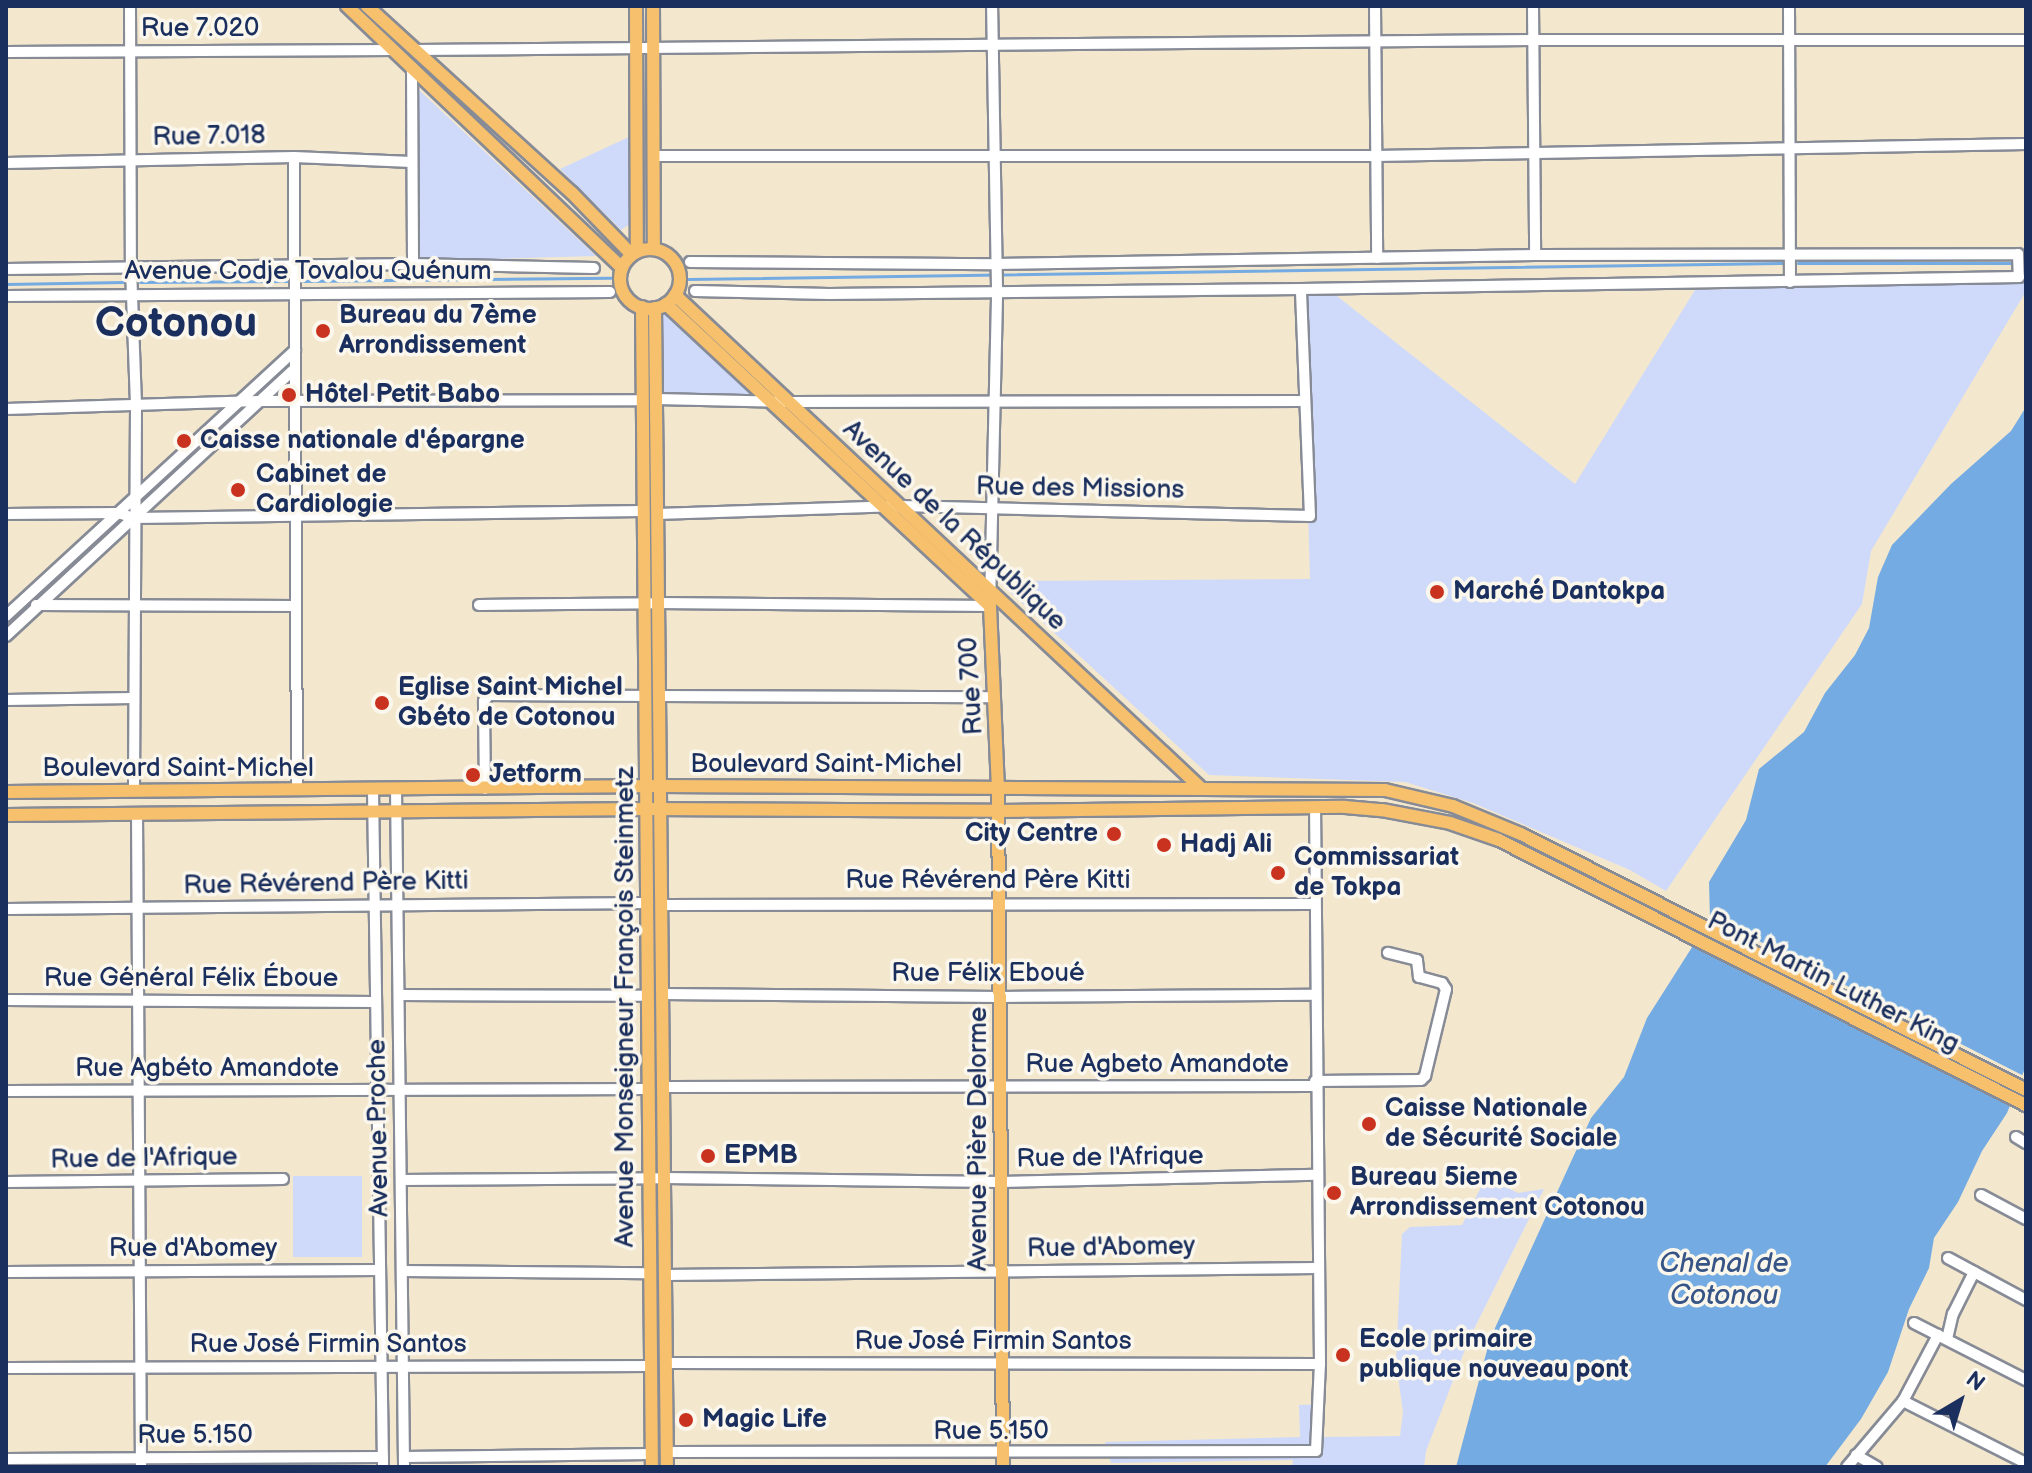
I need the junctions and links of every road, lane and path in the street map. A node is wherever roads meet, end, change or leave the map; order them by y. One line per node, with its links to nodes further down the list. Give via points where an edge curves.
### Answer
1 (130, 6): 19 (street)
2 (347, 6): 16 (main road)
3 (367, 6): 17 (main road)
4 (636, 6): 18 (main road)
5 (653, 6): 15 (main road)
6 (992, 6): 14 (street)
7 (1375, 6): 13 (street)
8 (1533, 6): 10 (street)
9 (1789, 6): 11 (street)
10 (1534, 40): 11 (street); 13 (street); 24 (street)
11 (1789, 40): 12 (street); 23 (street)
12 (2026, 40)
13 (1375, 42): 14 (street); 27 (street)
14 (993, 44): 15 (street); 25 (street)
15 (653, 49): 18 (street); 26 (main road)
16 (394, 50): 19 (street, Rue 7.020); 21 (main road)
17 (415, 50): 18 (street); 33 (main road)
18 (637, 50): 33 (main road)
19 (130, 51): 20 (street, Rue 7.020); 29 (street)
20 (6, 52)
21 (412, 67): 30 (street); 44 (main road)
22 (2026, 144): 23 (street)
23 (1789, 151): 24 (street); 34 (street)
24 (1534, 154): 27 (street); 36 (street)
25 (994, 155): 26 (street); 27 (street); 41 (street)
26 (654, 156): 32 (main road)
27 (1376, 156): 37 (street)
28 (294, 157): 29 (street, Rue 7.018); 30 (street, Rue 7.018); 40 (street)
29 (131, 161): 31 (street, Rue 7.018); 42 (street)
30 (412, 162): 39 (street)
31 (6, 163)
32 (654, 249): 33 (main road); 54 (main road, via 677,266 679,282)
33 (635, 253): 44 (main road)
34 (1790, 254): 35 (street); 36 (street); 46 (street)
35 (2022, 254): 46 (street, via 2019,277)
36 (1535, 255): 37 (street)
37 (1377, 258): 41 (street)
38 (690, 262): 41 (street)
39 (413, 264): 40 (street, Avenue Codje Tovalou Quénum); 43 (street, Avenue Codje Tovalou Quénum)
40 (296, 265): 42 (street, Avenue Codje Tovalou Quénum); 51 (street)
41 (996, 266): 48 (street)
42 (131, 268): 45 (street, Avenue Codje Tovalou Quénum); 53 (street)
43 (594, 268)
44 (622, 268): 54 (main road, via 624,294)
45 (6, 269)
46 (1790, 282): 47 (street)
47 (1301, 289): 48 (street); 60 (street)
48 (997, 290): 49 (street); 65 (street)
49 (695, 291)
50 (610, 292): 51 (street, Avenue Codje Tovalou Quénum)
51 (295, 294): 53 (street, Avenue Codje Tovalou Quénum); 55 (street)
52 (6, 296): 53 (street, Avenue Codje Tovalou Quénum)
53 (131, 296): 66 (street)
54 (660, 303): 57 (main road, Avenue Monseigneur François Steinmetz); 58 (main road, Avenue Monseigneur François Steinmetz); 63 (main road, Avenue de la République); 64 (main road, Avenue de la République)
55 (295, 350): 56 (street); 61 (street)
56 (292, 371): 59 (street); 62 (street)
57 (656, 399): 63 (street); 76 (main road, Avenue Monseigneur François Steinmetz)
58 (642, 400): 62 (street); 72 (main road, Avenue Monseigneur François Steinmetz)
59 (259, 401): 61 (street); 62 (street); 77 (street)
60 (1305, 401): 65 (street); 71 (street, Rue des Missions, via 1310,516)
61 (238, 402): 66 (street); 68 (street)
62 (295, 402): 74 (street)
63 (771, 402): 64 (street); 69 (main road, Avenue de la République)
64 (790, 402): 65 (street); 70 (main road, Avenue de la République)
65 (995, 403): 71 (street)
66 (136, 407): 67 (street); 68 (street)
67 (6, 409)
68 (135, 497): 73 (street); 77 (street)
69 (883, 506): 70 (street, Rue des Missions); 76 (street, Rue des Missions); 85 (main road, Avenue de la République)
70 (900, 506): 71 (street, Rue des Missions); 78 (main road, Avenue de la République)
71 (993, 509): 78 (street)
72 (643, 511): 74 (street); 79 (main road, Avenue Monseigneur François Steinmetz)
73 (118, 513): 75 (street); 77 (street); 83 (street)
74 (296, 513): 77 (street); 84 (street)
75 (6, 514)
76 (657, 514): 80 (main road, Avenue Monseigneur François Steinmetz)
77 (134, 518): 81 (street); 86 (street)
78 (991, 590): 85 (street); 99 (main road, Avenue de la République)
79 (644, 603): 80 (street); 82 (street); 89 (main road, Avenue Monseigneur François Steinmetz)
80 (658, 603): 85 (street); 90 (main road, Avenue Monseigneur François Steinmetz)
81 (39, 605): 83 (street); 86 (street); 88 (street)
82 (479, 605)
83 (11, 606): 87 (street)
84 (296, 606): 86 (street); 101 (street)
85 (990, 606): 91 (main road, Rue 700)
86 (133, 607): 92 (street)
87 (6, 616)
88 (6, 636)
89 (645, 696): 95 (main road, Avenue Monseigneur François Steinmetz); 98 (street, via 489,695 484,701)
90 (659, 696): 91 (street); 94 (main road, Avenue Monseigneur François Steinmetz)
91 (994, 697): 96 (main road, Rue 700)
92 (133, 698): 93 (street); 100 (street)
93 (6, 700)
94 (660, 786): 95 (main road, Boulevard Saint-Michel); 96 (main road, Boulevard Saint-Michel); 106 (main road, Avenue Monseigneur François Steinmetz)
95 (646, 787): 98 (main road, Boulevard Saint-Michel); 105 (main road, Avenue Monseigneur François Steinmetz)
96 (998, 787): 99 (main road, Boulevard Saint-Michel); 109 (main road, Rue 700)
97 (396, 789): 98 (main road, Boulevard Saint-Michel); 102 (main road, Boulevard Saint-Michel); 108 (street, Avenue Proche)
98 (485, 789)
99 (1202, 789): 112 (main road, Boulevard Saint-Michel, via 1371,789 1430,800 1480,816)
100 (134, 790): 101 (main road, Boulevard Saint-Michel); 103 (main road, Boulevard Saint-Michel)
101 (297, 790): 102 (main road, Boulevard Saint-Michel)
102 (373, 790): 107 (street, Avenue Proche)
103 (6, 792)
104 (1315, 807): 109 (main road, Boulevard Saint-Michel); 113 (main road, Boulevard Saint-Michel, via 1382,810 1466,827); 116 (street)
105 (646, 809): 106 (main road, Boulevard Saint-Michel); 108 (main road, Boulevard Saint-Michel); 115 (main road, Avenue Monseigneur François Steinmetz)
106 (660, 809): 109 (main road, Boulevard Saint-Michel); 118 (main road, Avenue Monseigneur François Steinmetz)
107 (373, 811): 108 (main road, Boulevard Saint-Michel); 110 (main road, Boulevard Saint-Michel); 119 (street, Avenue Proche)
108 (396, 811): 117 (street, Avenue Proche)
109 (998, 811): 114 (main road, Avenue Pière Delorme)
110 (137, 813): 111 (main road, Boulevard Saint-Michel); 120 (street)
111 (6, 815)
112 (1626, 886): 137 (main road, Pont Martin Luther King)
113 (1619, 900): 140 (main road, Pont Martin Luther King)
114 (1000, 902): 116 (street, Rue Révérend Père Kitti); 118 (street, Rue Révérend Père Kitti); 127 (main road, Avenue Pière Delorme)
115 (647, 903): 117 (street, Rue Révérend Père Kitti); 126 (main road, Avenue Monseigneur François Steinmetz)
116 (1314, 904): 125 (street)
117 (398, 905): 119 (street, Rue Révérend Père Kitti); 124 (street, Avenue Proche)
118 (661, 905): 123 (main road, Avenue Monseigneur François Steinmetz)
119 (375, 906): 120 (street, Rue Révérend Père Kitti); 130 (street, Avenue Proche)
120 (137, 908): 121 (street, Rue Révérend Père Kitti); 128 (street)
121 (6, 909)
122 (1388, 953): 131 (street, Rue Agbeto Amandote, via 1414,959 1419,977 1445,986 1425,1076)
123 (662, 994): 127 (street, Rue Félix Eboué); 132 (main road, Avenue Monseigneur François Steinmetz)
124 (399, 995): 126 (street); 136 (street, Avenue Proche)
125 (1315, 995): 127 (street, Rue Félix Eboué); 131 (street)
126 (648, 996): 134 (main road, Avenue Monseigneur François Steinmetz)
127 (1000, 997): 133 (main road, Avenue Pière Delorme)
128 (138, 998): 129 (street, Rue Général Félix Éboue); 130 (street, Rue Général Félix Éboue); 139 (street)
129 (6, 1000)
130 (376, 1002): 135 (street, Avenue Proche)
131 (1315, 1084): 133 (street, Rue Agbeto Amandote); 141 (street)
132 (663, 1087): 133 (street, Rue Agbeto Amandote); 143 (main road, Avenue Monseigneur François Steinmetz)
133 (1001, 1087): 148 (main road, Avenue Pière Delorme)
134 (648, 1089): 136 (street, Rue Agbéto Amandote); 142 (main road, Avenue Monseigneur François Steinmetz)
135 (378, 1090): 136 (street, Rue Agbéto Amandote); 139 (street, Rue Agbéto Amandote); 153 (street, Avenue Proche)
136 (400, 1090): 145 (street, Avenue Proche)
137 (2026, 1090)
138 (6, 1091): 139 (street, Rue Agbéto Amandote)
139 (139, 1091): 147 (street)
140 (2026, 1105)
141 (1316, 1175): 148 (street, Rue de l'Afrique); 152 (street)
142 (649, 1178): 143 (street, Rue de l'Afrique); 145 (street, Rue de l'Afrique); 159 (main road, Avenue Monseigneur François Steinmetz)
143 (664, 1178): 148 (street, Rue de l'Afrique); 160 (main road, Avenue Monseigneur François Steinmetz)
144 (283, 1179): 147 (street, Rue de l'Afrique)
145 (401, 1180): 155 (street, Avenue Proche)
146 (6, 1182): 147 (street, Rue de l'Afrique)
147 (139, 1182): 154 (street)
148 (1001, 1182): 156 (main road, Avenue Pière Delorme)
149 (1981, 1195): 150 (street)
150 (2026, 1219)
151 (1948, 1258): 158 (street)
152 (1317, 1268): 156 (street, Rue d'Abomey); 165 (street)
153 (380, 1270): 154 (street, Rue d'Abomey); 170 (street, Avenue Proche)
154 (140, 1271): 157 (street, Rue d'Abomey); 169 (street)
155 (403, 1271): 159 (street); 167 (street, Avenue Proche)
156 (1002, 1271): 160 (street, Rue d'Abomey); 166 (main road, Avenue Pière Delorme)
157 (6, 1272)
158 (1974, 1272): 161 (street); 163 (street)
159 (650, 1273): 168 (main road, Avenue Monseigneur François Steinmetz)
160 (665, 1275): 164 (main road, Avenue Monseigneur François Steinmetz)
161 (2026, 1300)
162 (1914, 1323): 163 (street)
163 (1942, 1337): 172 (street); 173 (street)
164 (666, 1363): 166 (street, Rue José Firmin Santos); 174 (main road, Avenue Monseigneur François Steinmetz)
165 (1320, 1364): 166 (street, Rue José Firmin Santos); 178 (street, Rue 5.150, via 1316,1451)
166 (1003, 1365): 178 (main road, Avenue Pière Delorme)
167 (403, 1366): 168 (street, Rue José Firmin Santos); 170 (street, Rue José Firmin Santos); 181 (street, Avenue Proche)
168 (651, 1366): 177 (main road, Avenue Monseigneur François Steinmetz)
169 (140, 1367): 170 (street, Rue José Firmin Santos); 171 (street, Rue José Firmin Santos); 179 (street)
170 (382, 1367): 180 (street, Avenue Proche)
171 (6, 1368)
172 (2026, 1380)
173 (1903, 1401): 175 (street); 182 (street)
174 (667, 1452): 178 (street, Rue 5.150); 183 (main road, Avenue Monseigneur François Steinmetz)
175 (1856, 1455): 184 (street); 185 (street)
176 (6, 1459): 179 (street, Rue 5.150)
177 (652, 1460): 181 (street)
178 (1003, 1461)
179 (141, 1462): 180 (street, Rue 5.150)
180 (383, 1462)
181 (404, 1462)
182 (2026, 1463)
183 (667, 1467)
184 (1847, 1467)
185 (1877, 1467)

